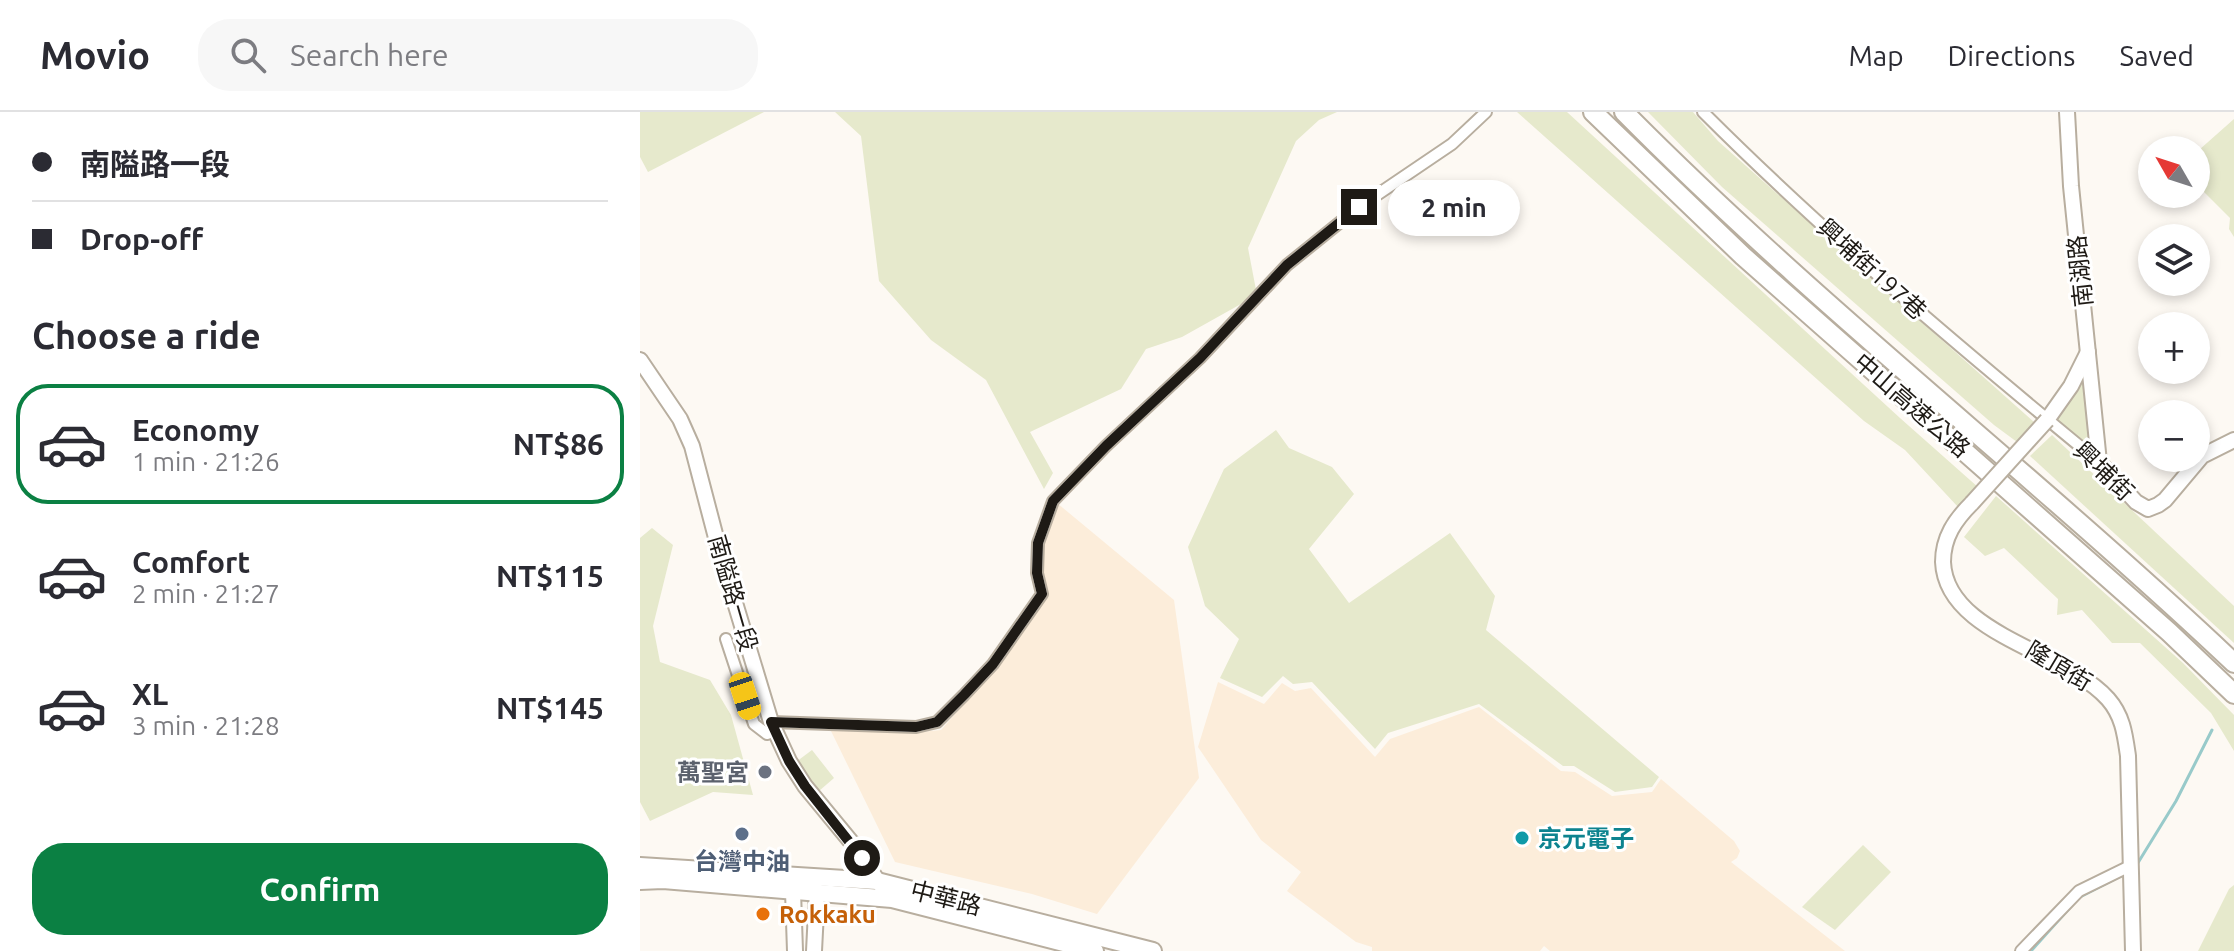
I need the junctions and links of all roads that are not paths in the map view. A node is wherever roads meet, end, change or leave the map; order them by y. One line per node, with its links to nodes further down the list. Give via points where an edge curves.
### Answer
1 (1486, 112): 14 (street, via 1452,144 1359,207 1287,265 1053,501 1038,543 1042,594 993,664 937,722 916,727)
2 (1593, 112): 13 (highway, 中山高速公路, via 1743,256)
3 (1624, 112): 12 (highway, 中山高速公路, via 1745,228)
4 (1703, 112): 8 (street, 興埔街197巷, via 1773,182)
5 (2067, 112): 6 (street, 南湖路)
6 (2088, 352): 8 (street); 10 (street, 南湖路)
7 (640, 360): 14 (street, 南隘路一段, via 692,446)
8 (2047, 420): 10 (street, 興埔街); 16 (street, 隆頂街, bridge, via 1959,515 1946,539 1943,564 1957,601 1981,621 2078,674 2117,710 2128,756)
9 (2234, 440): 10 (street, 興埔街, via 2202,456 2165,500 2148,509)
10 (2099, 462)
11 (726, 639): 14 (street, via 754,724 767,734)
12 (2234, 663)
13 (2234, 694)
14 (773, 726): 19 (street, 南隘路一段, via 805,786)
15 (640, 866): 17 (main road, 中華路)
16 (2130, 872): 28 (street, via 2079,891); 29 (street, 隆頂街)
17 (806, 876): 19 (main road, 中華路); 20 (street); 21 (street)
18 (640, 881): 20 (main road, 中華路)
19 (877, 881): 22 (street, 南隘路一段); 23 (main road, 中華路)
20 (793, 891): 21 (main road, 中華路); 24 (street)
21 (817, 892): 22 (main road, 中華路); 25 (street)
22 (892, 899): 23 (main road, 中華路)
23 (1045, 931): 26 (main road, 中華路); 27 (main road, 中華路)
24 (795, 951)
25 (814, 951)
26 (1095, 951)
27 (1153, 951)
28 (2021, 951)
29 (2133, 951)

